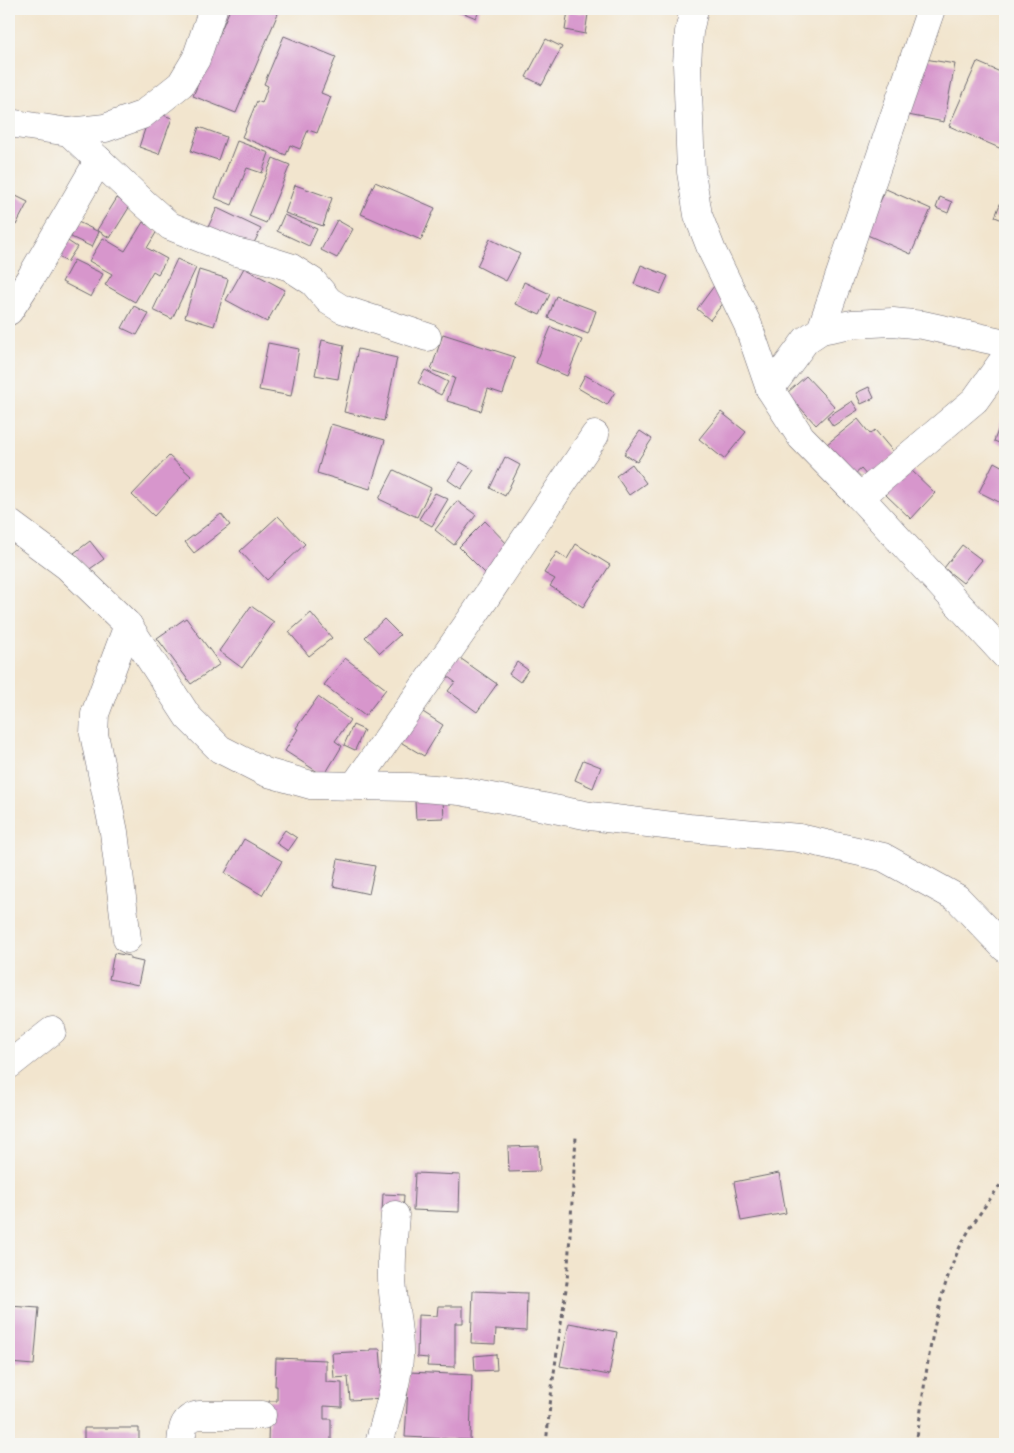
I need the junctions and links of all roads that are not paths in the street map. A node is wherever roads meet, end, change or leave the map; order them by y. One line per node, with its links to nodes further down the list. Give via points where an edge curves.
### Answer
1 (213, 9): 5 (street, via 196,59 180,84 142,115 106,128)
2 (694, 9): 12 (street, via 687,64 691,172 698,215 748,325)
3 (931, 9): 8 (street)
4 (9, 123): 5 (street)
5 (69, 132): 6 (street)
6 (99, 160): 7 (street, via 32,278); 9 (street, via 170,226 236,252 290,267 313,282 342,309)
7 (9, 311)
8 (821, 330): 10 (street, via 852,324 893,322); 12 (street, via 806,340)
9 (427, 337)
10 (1005, 343)
11 (1005, 358): 14 (street, via 975,400)
12 (770, 389): 14 (street, via 801,437)
13 (595, 435): 18 (street)
14 (860, 497): 17 (street)
15 (9, 523): 16 (street, via 67,566)
16 (128, 625): 18 (street, via 188,717 220,749 265,772 311,785); 19 (street, via 95,714 94,734 114,832)
17 (1005, 655)
18 (355, 785): 20 (street, via 460,791 590,816 799,838 883,857 957,898)
19 (128, 940)
20 (1005, 948)
21 (52, 1031): 22 (street)
22 (9, 1065)
23 (395, 1215): 26 (street, via 392,1256 399,1360)
24 (262, 1416): 25 (street, via 191,1417 186,1422)
25 (182, 1444)
26 (379, 1444)

